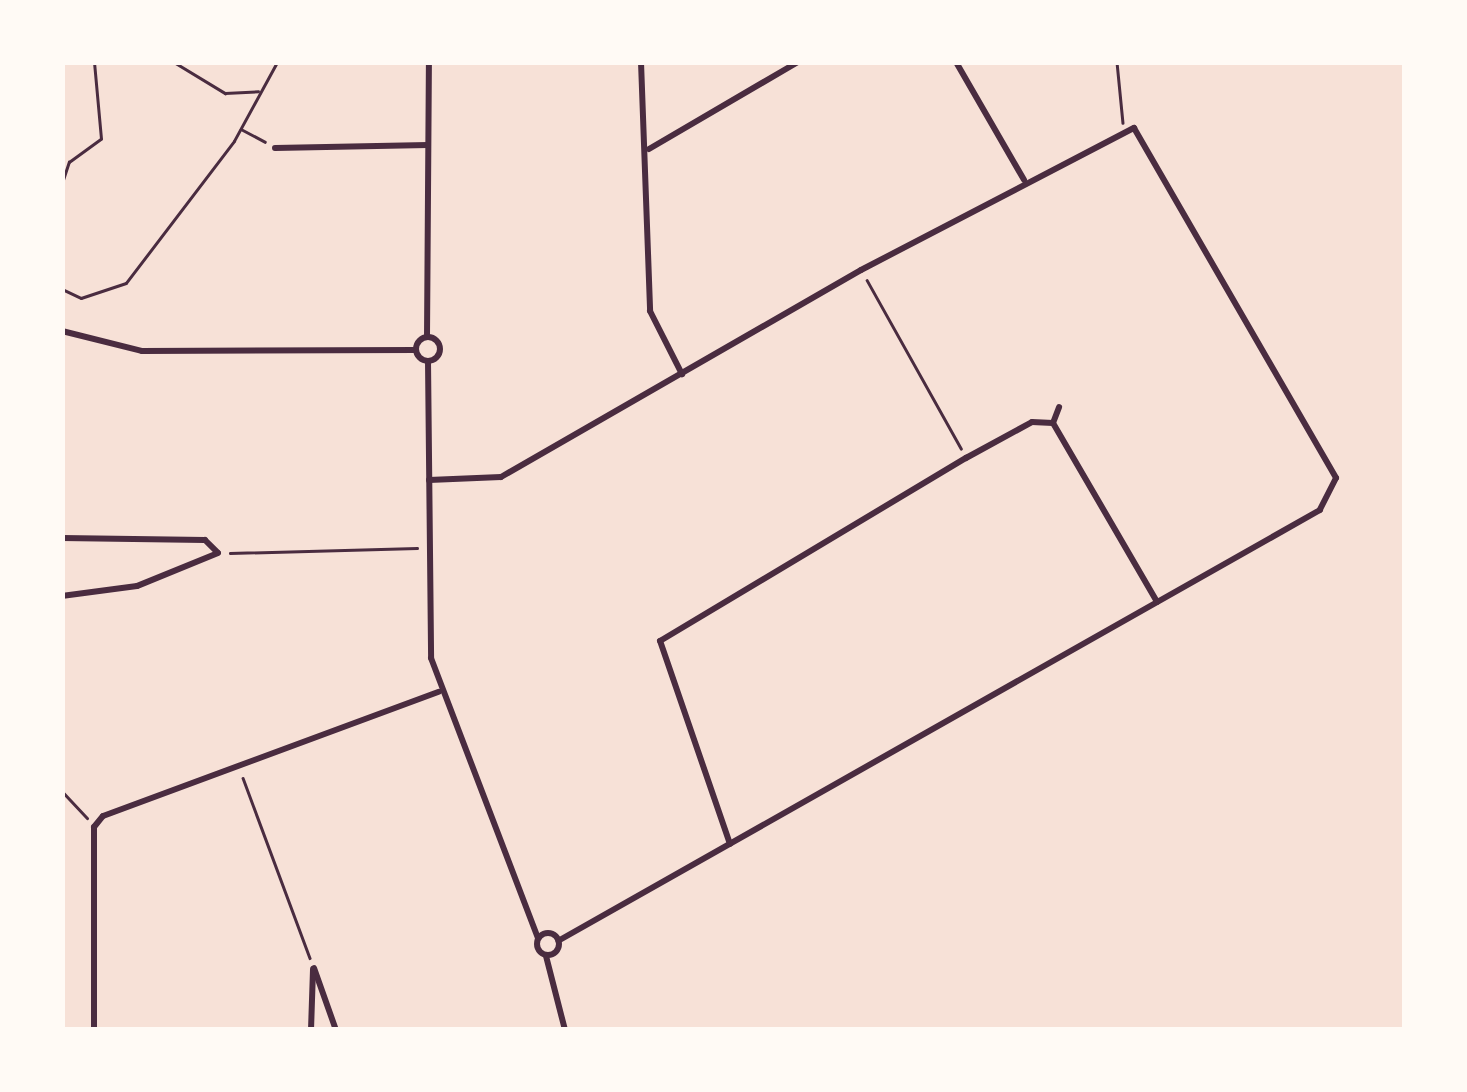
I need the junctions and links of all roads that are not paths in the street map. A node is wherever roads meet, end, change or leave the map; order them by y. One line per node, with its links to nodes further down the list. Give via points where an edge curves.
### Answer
1 (428, 62): 5 (street)
2 (641, 62): 7 (street)
3 (798, 62): 7 (street)
4 (956, 62): 8 (street)
5 (429, 144): 6 (street); 10 (street)
6 (275, 148)
7 (649, 149): 13 (street, via 650,311)
8 (1024, 180): 13 (street); 19 (street, via 1124,130 1142,134 1336,478 1320,510)
9 (62, 331): 11 (street, via 113,349)
10 (427, 338): 11 (street); 12 (street, via 439,347)
11 (416, 350): 12 (street)
12 (428, 361): 16 (street)
13 (682, 374): 16 (street, via 502,477)
14 (1059, 407): 15 (street)
15 (1053, 423): 19 (street); 21 (street, via 1032,422 966,458 660,642)
16 (430, 480): 20 (street)
17 (62, 538): 18 (street, via 206,540 218,553 137,586)
18 (62, 596)
19 (1157, 602): 21 (street)
20 (439, 692): 22 (street); 25 (street, via 94,827)
21 (730, 844): 23 (street)
22 (538, 938): 23 (street); 24 (street)
23 (558, 940): 24 (street)
24 (546, 956): 28 (street)
25 (94, 1030)
26 (311, 1030): 27 (street, via 314,968)
27 (336, 1030)
28 (565, 1030)

